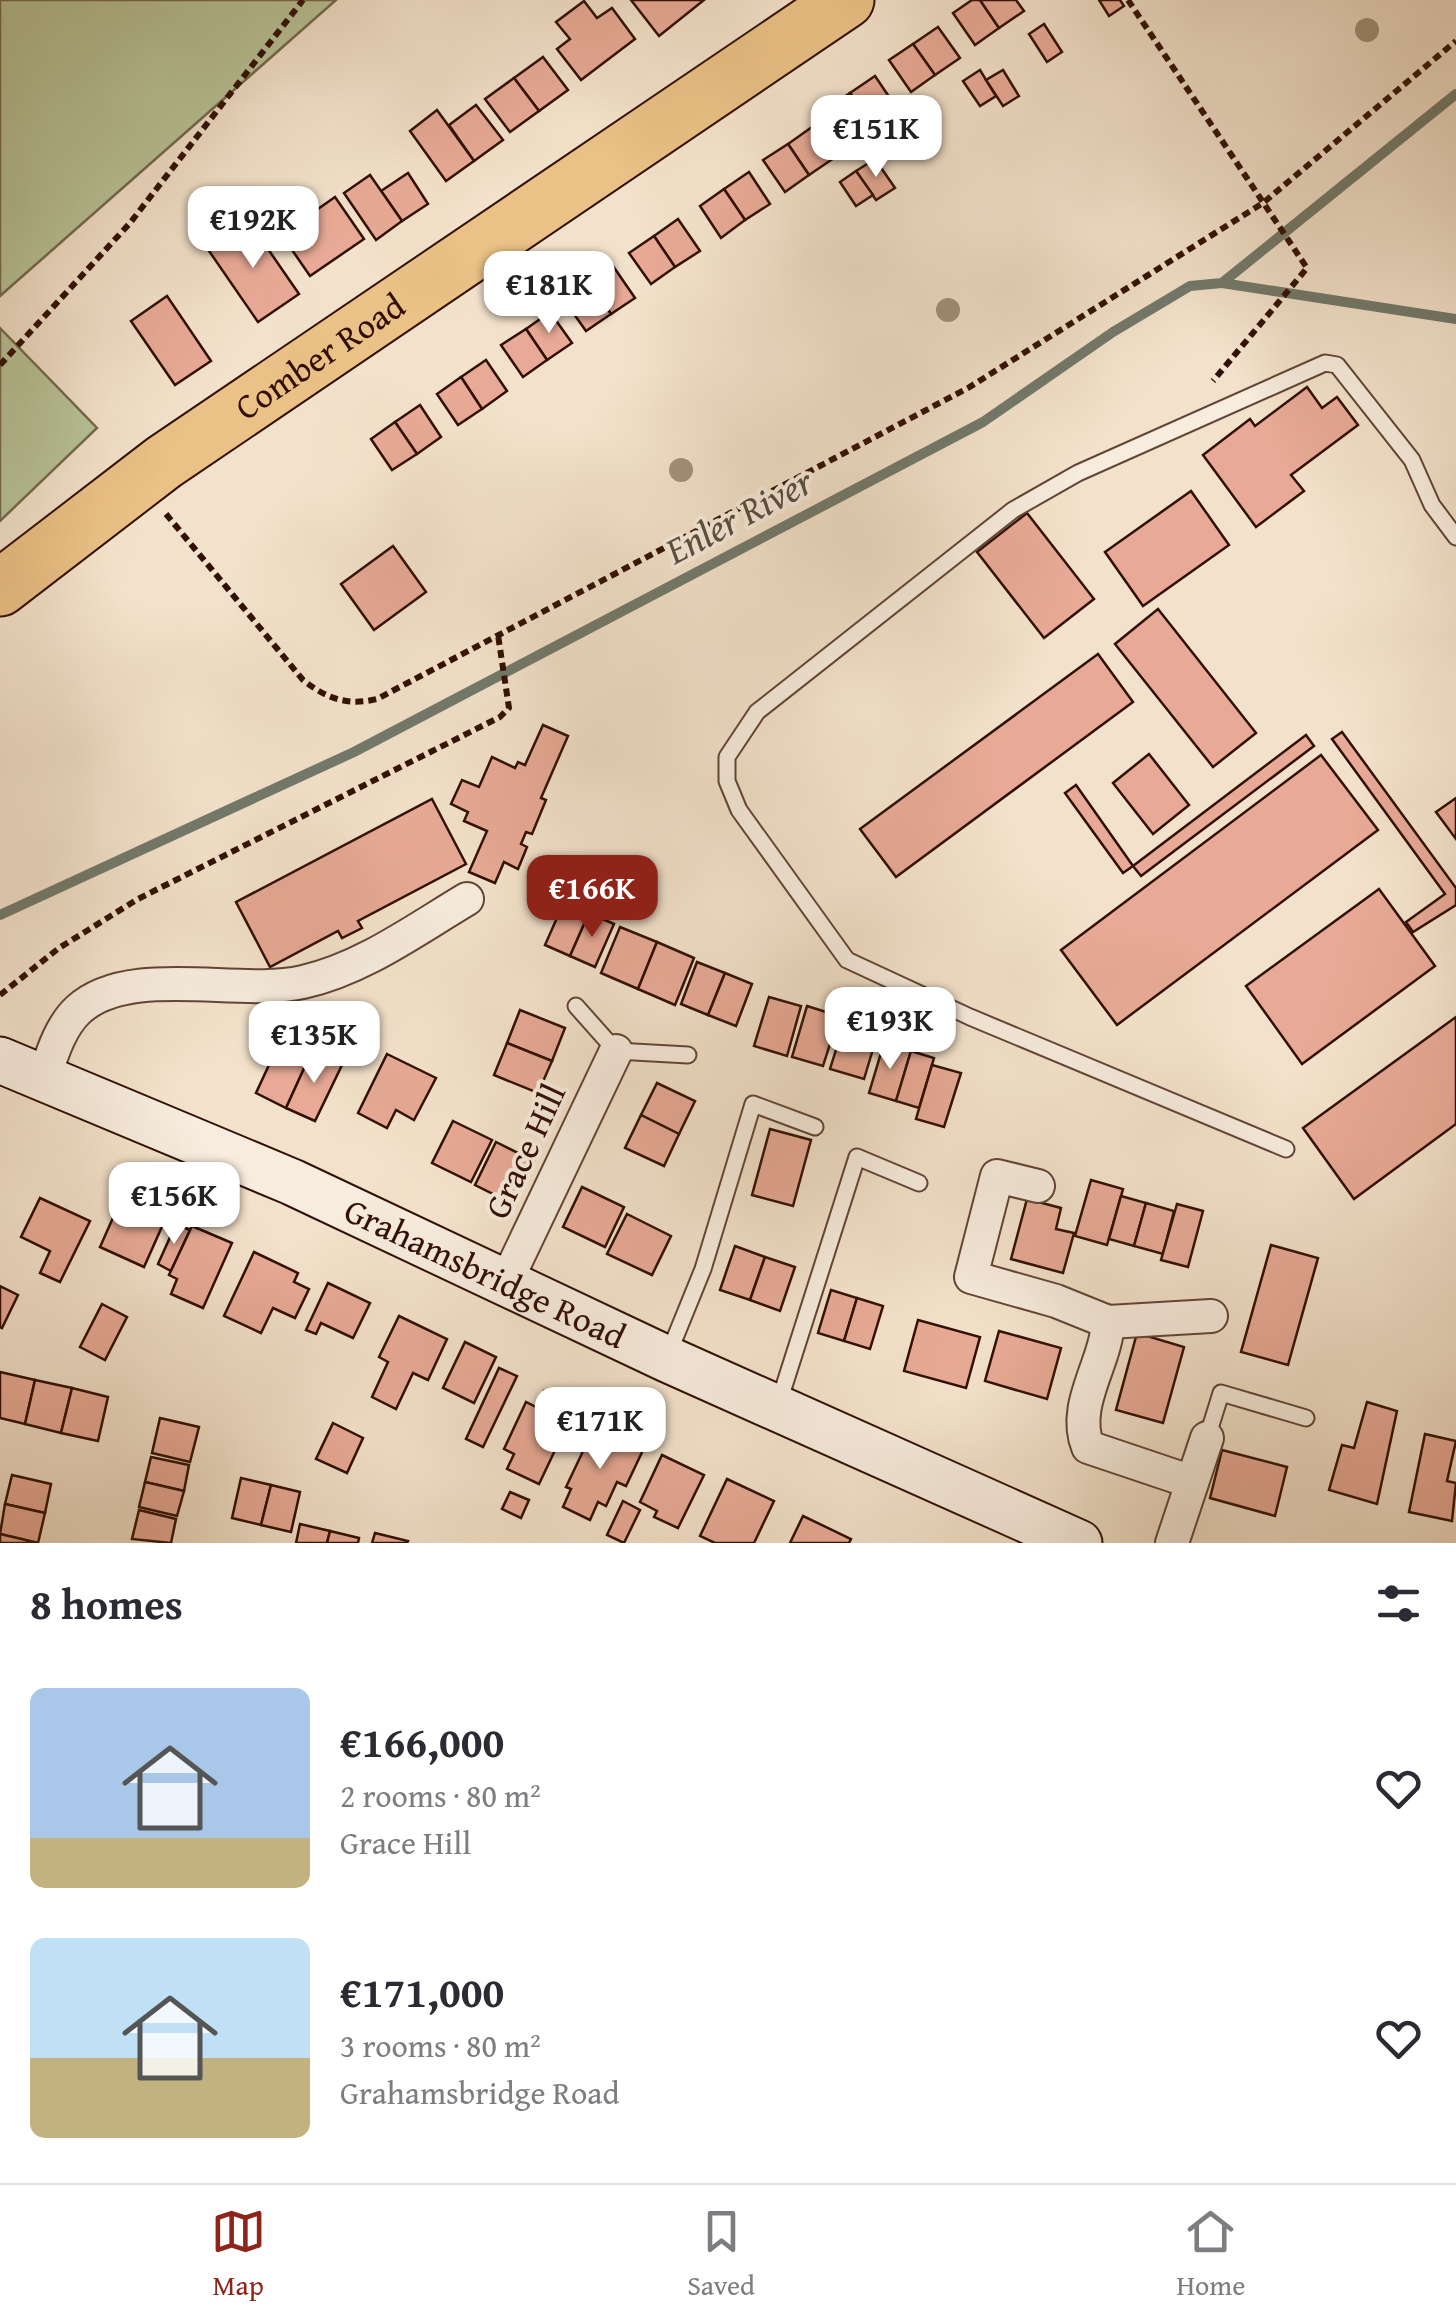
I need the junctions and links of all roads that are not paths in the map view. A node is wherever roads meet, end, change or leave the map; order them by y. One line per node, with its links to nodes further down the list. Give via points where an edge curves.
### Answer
1 (846, 0): 3 (highway, Comber Road, via 138,482)
2 (1456, 537): 11 (lane, via 1432,506 1412,460 1337,365 1325,363 1013,510 758,712 727,757 727,781 739,810 847,960)
3 (0, 588)
4 (466, 899): 9 (street, via 362,960 308,982 278,988 149,986 96,998 63,1028)
5 (576, 1006): 6 (lane)
6 (616, 1051): 7 (lane); 14 (street, Grace Hill)
7 (688, 1055)
8 (0, 1060): 9 (street, Grahamsbridge Road)
9 (44, 1078): 14 (street, Grahamsbridge Road, via 292,1182)
10 (814, 1126): 17 (lane, via 753,1104 703,1269)
11 (1286, 1150)
12 (920, 1183): 18 (lane, via 857,1156)
13 (1038, 1186): 16 (street, via 997,1176 971,1277)
14 (505, 1284): 17 (street, Grahamsbridge Road)
15 (1212, 1316): 16 (street)
16 (1108, 1322): 21 (street, via 1082,1418 1088,1446)
17 (667, 1359): 18 (street, Grahamsbridge Road)
18 (776, 1408): 22 (street, Grahamsbridge Road)
19 (1306, 1418): 20 (lane, via 1222,1393)
20 (1207, 1438): 21 (street)
21 (1192, 1482): 23 (street)
22 (1078, 1543)
23 (1172, 1543)

